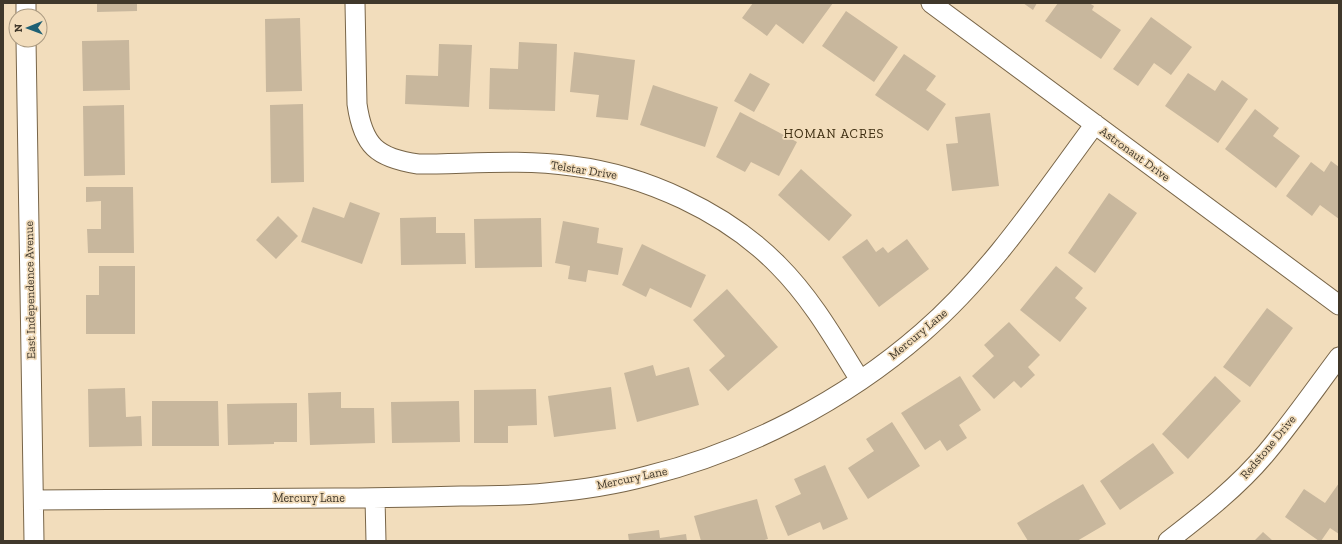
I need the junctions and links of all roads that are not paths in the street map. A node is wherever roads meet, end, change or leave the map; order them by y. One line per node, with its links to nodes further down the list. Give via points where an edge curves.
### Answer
1 (355, 3): 7 (street, Telstar Drive, via 357,104 360,120 364,133 373,146 385,156 400,162 418,164 528,163 571,166 621,175 700,208 745,236 794,282 821,317)
2 (931, 3): 4 (street, Astronaut Drive)
3 (26, 48): 9 (street, East Independence Avenue)
4 (1095, 124): 5 (street, Astronaut Drive); 7 (street, Mercury Lane, via 1010,239 967,290 921,334)
5 (1339, 305)
6 (1339, 357): 12 (street, Redstone Drive, via 1267,452 1241,480)
7 (860, 380): 8 (street, Mercury Lane, via 805,414 742,444 645,477 543,494)
8 (375, 498): 9 (street, Mercury Lane); 11 (street)
9 (34, 500): 10 (street, East Independence Avenue)
10 (34, 541)
11 (376, 541)
12 (1168, 541)

